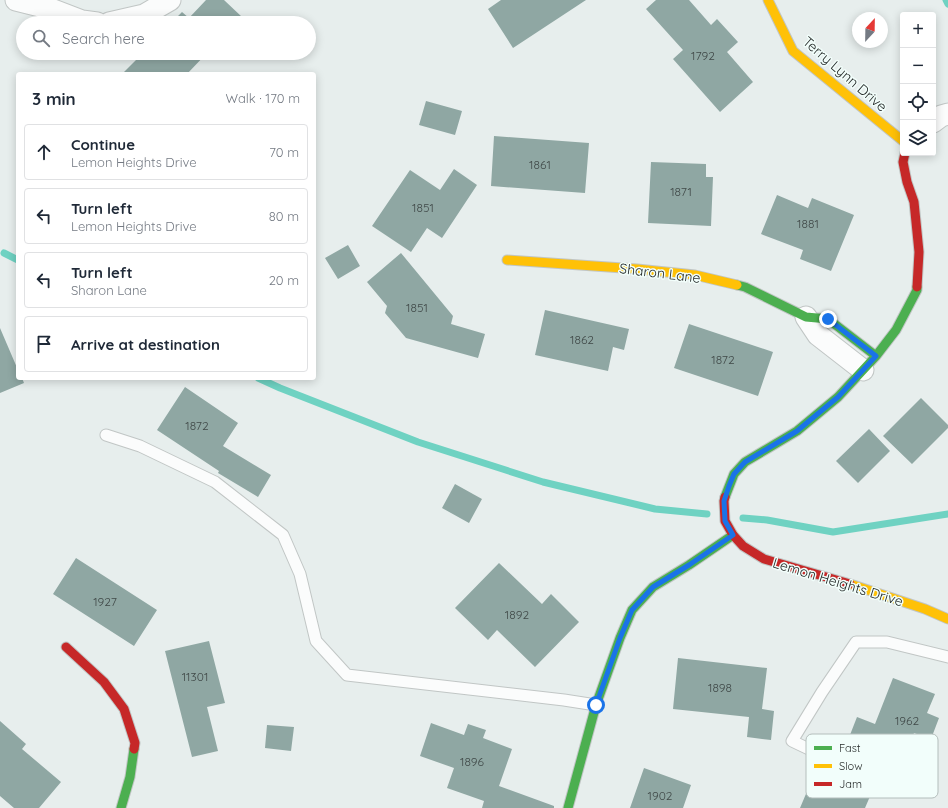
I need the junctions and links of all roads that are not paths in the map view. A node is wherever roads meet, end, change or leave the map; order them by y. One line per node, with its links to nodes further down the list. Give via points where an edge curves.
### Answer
1 (16, 0): 4 (street)
2 (170, 0): 5 (street)
3 (768, 0): 8 (street, Terry Lynn Drive, via 793,51)
4 (71, 16)
5 (140, 16)
6 (948, 114): 7 (street)
7 (936, 120)
8 (900, 139)
9 (904, 156): 12 (street, Lemon Heights Drive, via 907,182 914,202 919,252 917,290 896,330)
10 (507, 260): 11 (street, Sharon Lane, via 695,275 745,287)
11 (806, 317): 12 (street, Sharon Lane, via 818,335)
12 (869, 363): 14 (street, Lemon Heights Drive, via 838,397 797,431 745,462 734,474 724,501 725,521)
13 (106, 435): 18 (lane, via 140,446 215,482 283,535 300,574 316,641 347,675)
14 (733, 535): 15 (street, Lemon Heights Drive, via 743,546 764,559 838,580); 18 (street, via 653,587 632,610)
15 (948, 619)
16 (66, 647): 20 (street, via 104,682 124,709 136,743)
17 (948, 657): 19 (lane, via 887,642 856,642 792,741)
18 (596, 705): 21 (street)
19 (806, 748)
20 (121, 808)
21 (568, 808)

